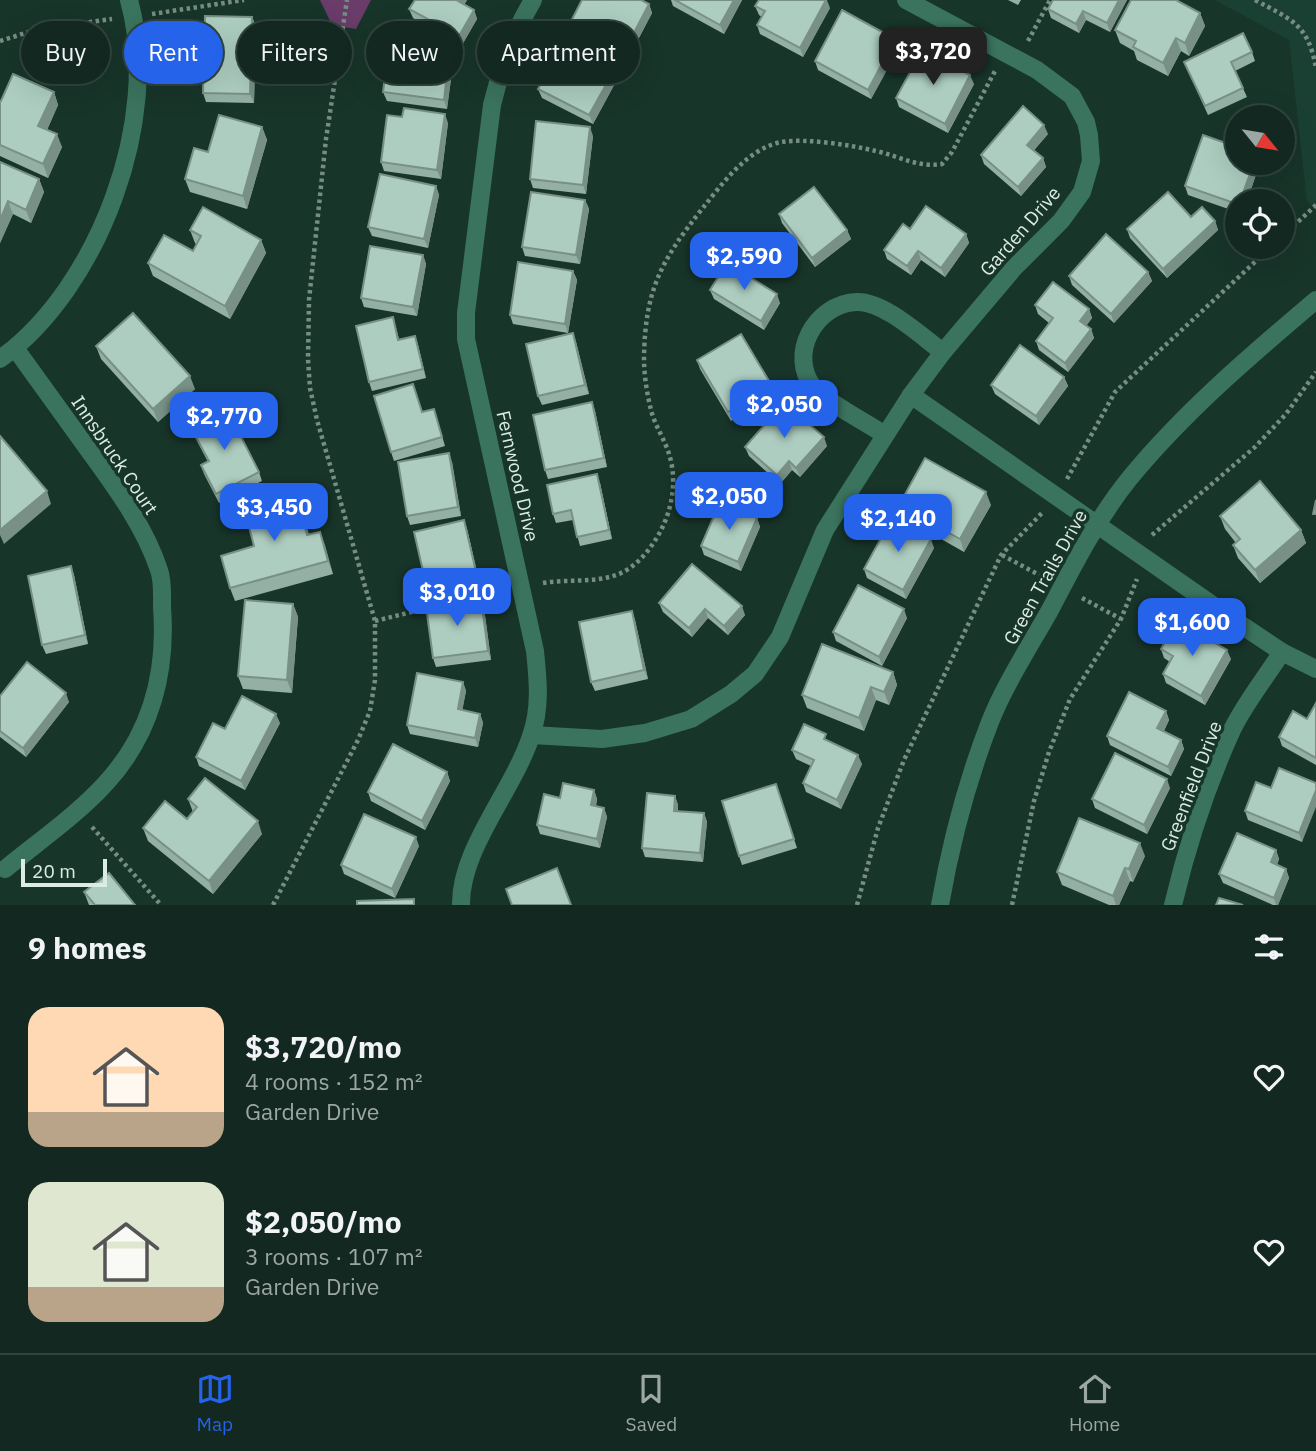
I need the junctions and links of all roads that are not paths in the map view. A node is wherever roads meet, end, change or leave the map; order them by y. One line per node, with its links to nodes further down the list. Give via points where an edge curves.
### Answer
1 (129, 0): 5 (street, via 137,77 124,168 114,199 76,276)
2 (533, 0): 13 (street, Fernwood Drive, via 511,44 492,106 466,313 466,339 536,650 539,695)
3 (906, 0): 6 (street, Garden Drive, via 1057,83 1072,96 1089,135 1091,160 1082,192 1061,222 1014,268)
4 (1316, 299): 10 (street, Green Trails Drive, via 1208,396 1130,479)
5 (15, 348): 7 (street); 14 (street, Innsbruck Court, via 136,521 160,572 165,637 156,695 127,757 107,783)
6 (943, 352): 8 (street, Garden Drive); 9 (street, via 874,305 857,301 840,306 817,322 803,348 807,377 816,390)
7 (0, 359)
8 (911, 395): 9 (street, Garden Drive); 10 (street)
9 (885, 435): 13 (street, Garden Drive, via 825,530 780,637 755,674 691,719 645,733 602,739)
10 (1095, 524): 11 (street); 16 (street, Green Trails Drive, via 991,719 966,791)
11 (1282, 652): 12 (street); 17 (street, Greenfield Drive, via 1233,728 1202,807)
12 (1316, 669)
13 (532, 735): 15 (street, Fernwood Drive, via 467,864)
14 (5, 869)
15 (461, 905)
16 (940, 905)
17 (1173, 905)

